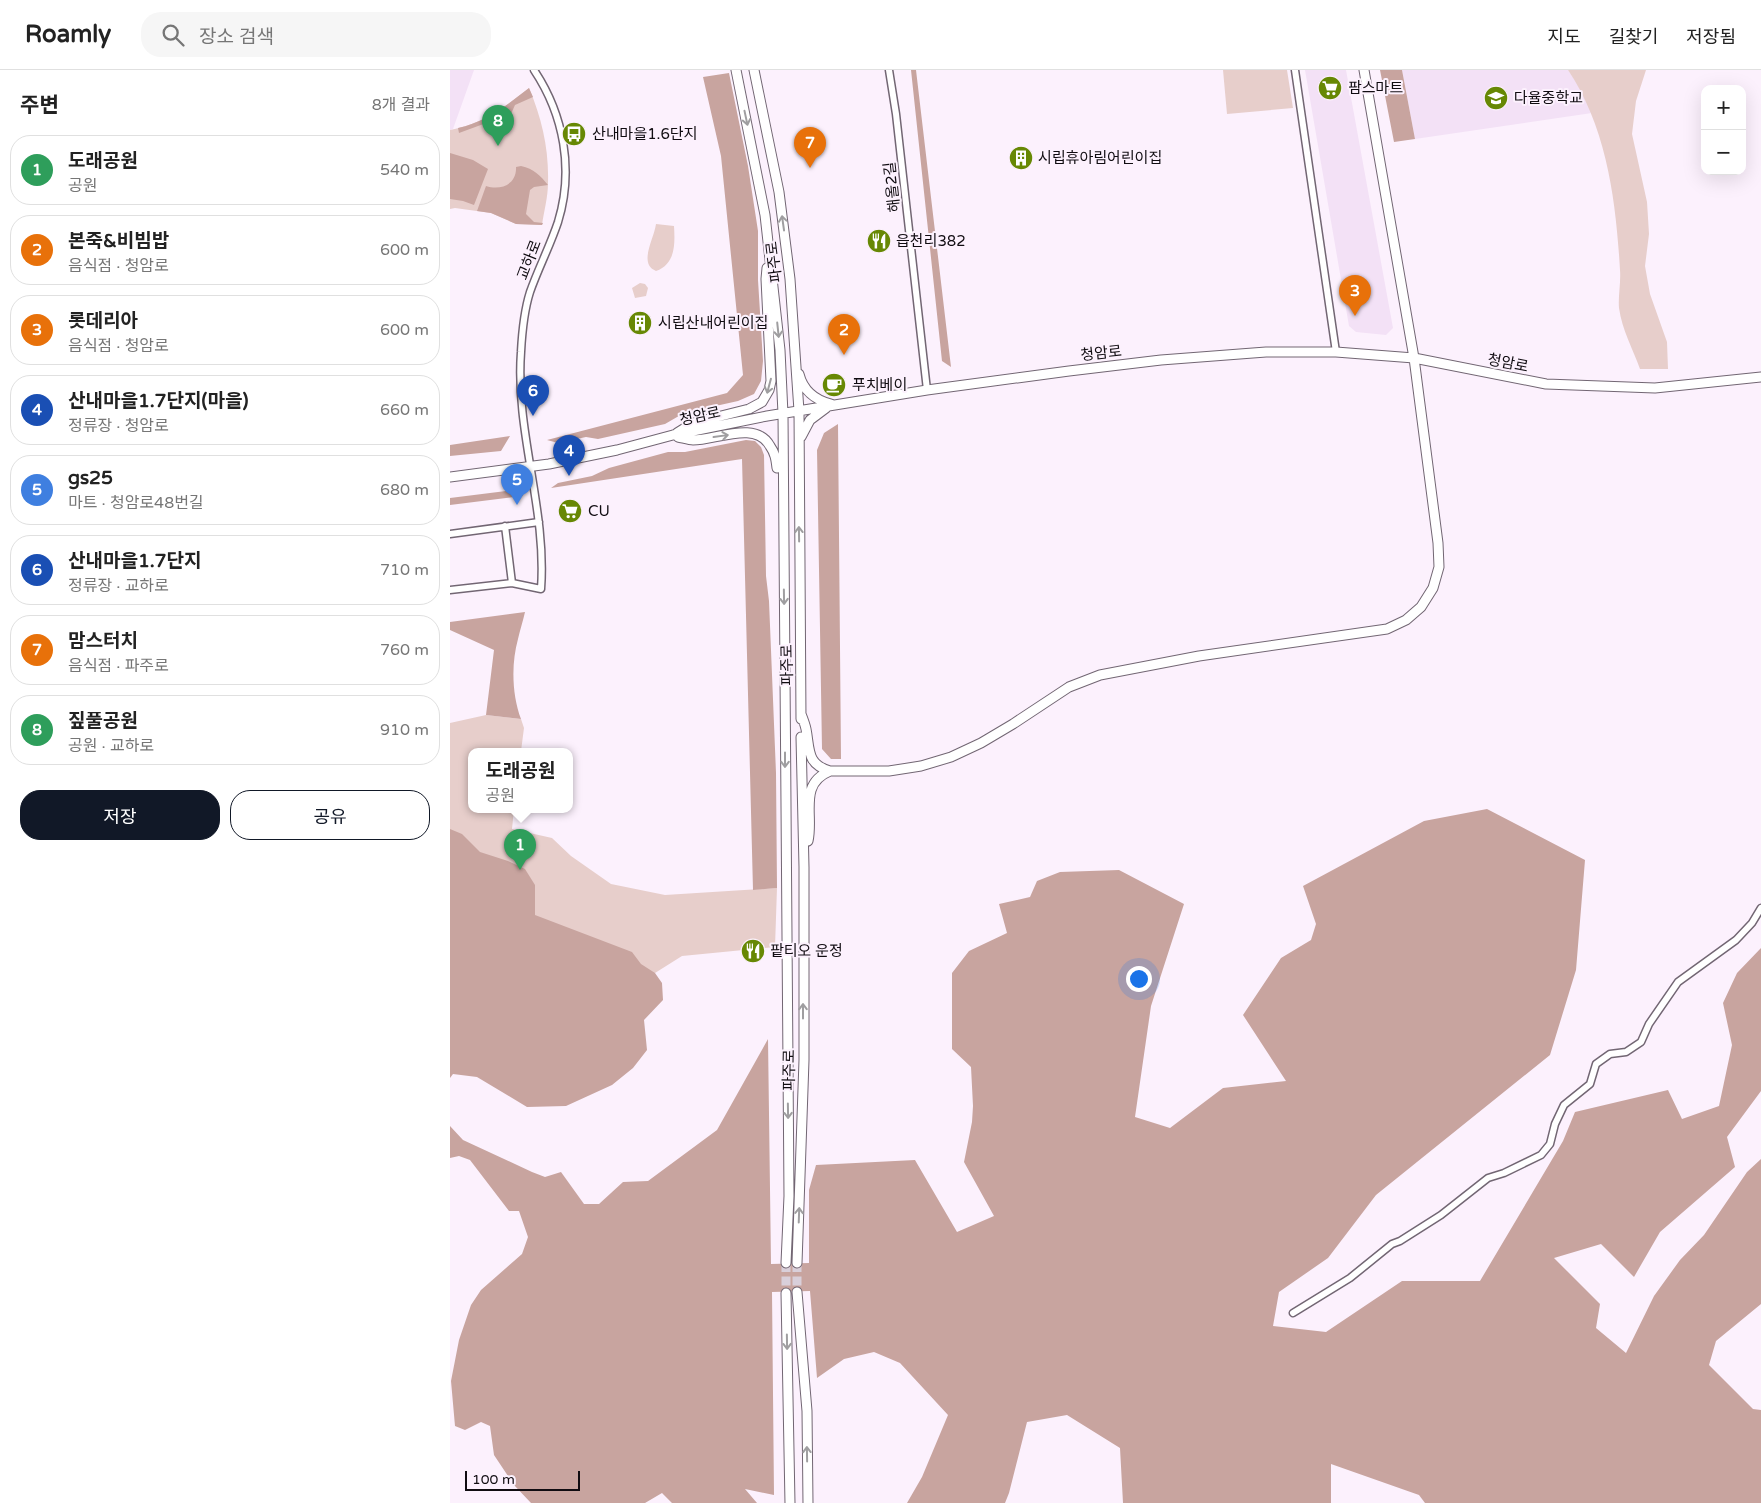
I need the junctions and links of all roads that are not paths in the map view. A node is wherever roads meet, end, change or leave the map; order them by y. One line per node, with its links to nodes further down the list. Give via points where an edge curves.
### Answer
1 (534, 70): 18 (street, 교하로, via 560,125 566,186 557,223 530,294 524,323 520,372)
2 (736, 70): 7 (main road, 파주로, one-way to 7)
3 (754, 70): 10 (main road, 파주로, one-way to 3, via 779,192)
4 (889, 70): 12 (street, 해올2길)
5 (1295, 70): 8 (street)
6 (1364, 70): 9 (main road)
7 (769, 250): 15 (main road, 파주로, one-way to 15); 16 (main road, one-way to 16, via 766,279 769,390 762,402 749,409 692,423)
8 (1336, 352): 9 (main road, 청암로); 12 (main road, 청암로, via 1266,352 1161,360)
9 (1414, 358): 11 (main road, 청암로, via 1546,384 1655,388); 27 (main road, via 1439,567 1433,588 1421,607 1406,620 1387,629 1199,656 1100,675 1069,687 1005,729 951,757 889,771)
10 (796, 364): 13 (main road, via 806,390 814,398); 14 (main road, 파주로)
11 (1761, 377)
12 (928, 390): 13 (main road, 청암로)
13 (834, 405): 14 (main road, 청암로); 17 (main road, via 810,420 800,438)
14 (799, 411): 15 (main road, 청암로); 17 (main road, 파주로)
15 (783, 414): 16 (main road, 청암로); 23 (main road, 파주로)
16 (673, 436): 18 (main road, 청암로); 23 (main road, one-way to 23, via 694,440 755,433 769,443 776,458)
17 (799, 452): 26 (main road, 파주로, one-way to 17)
18 (530, 467): 19 (main road, 청암로); 20 (street, 교하로)
19 (450, 477)
20 (539, 522): 21 (street); 24 (street, 교하로, via 541,589)
21 (505, 526): 22 (street); 24 (street)
22 (450, 534)
23 (783, 576): 30 (main road, 파주로, one-way to 30, via 789,1196)
24 (512, 583): 25 (street)
25 (450, 590)
26 (801, 714): 27 (main road, via 810,755 822,768); 28 (main road, 파주로)
27 (830, 771): 28 (main road, via 821,775 809,794 809,838)
28 (803, 855): 31 (main road, 파주로, one-way to 28, via 804,1060)
29 (1761, 908): 34 (street, via 1736,940 1678,982 1649,1024 1641,1042 1626,1052 1610,1054 1596,1064 1590,1084 1564,1105 1550,1144 1541,1155 1488,1178 1441,1214 1392,1244 1350,1278)
30 (786, 1263)
31 (797, 1263)
32 (797, 1292): 36 (main road, one-way to 32, via 807,1411)
33 (786, 1293): 35 (main road, one-way to 35)
34 (1293, 1313)
35 (790, 1503)
36 (808, 1503)

